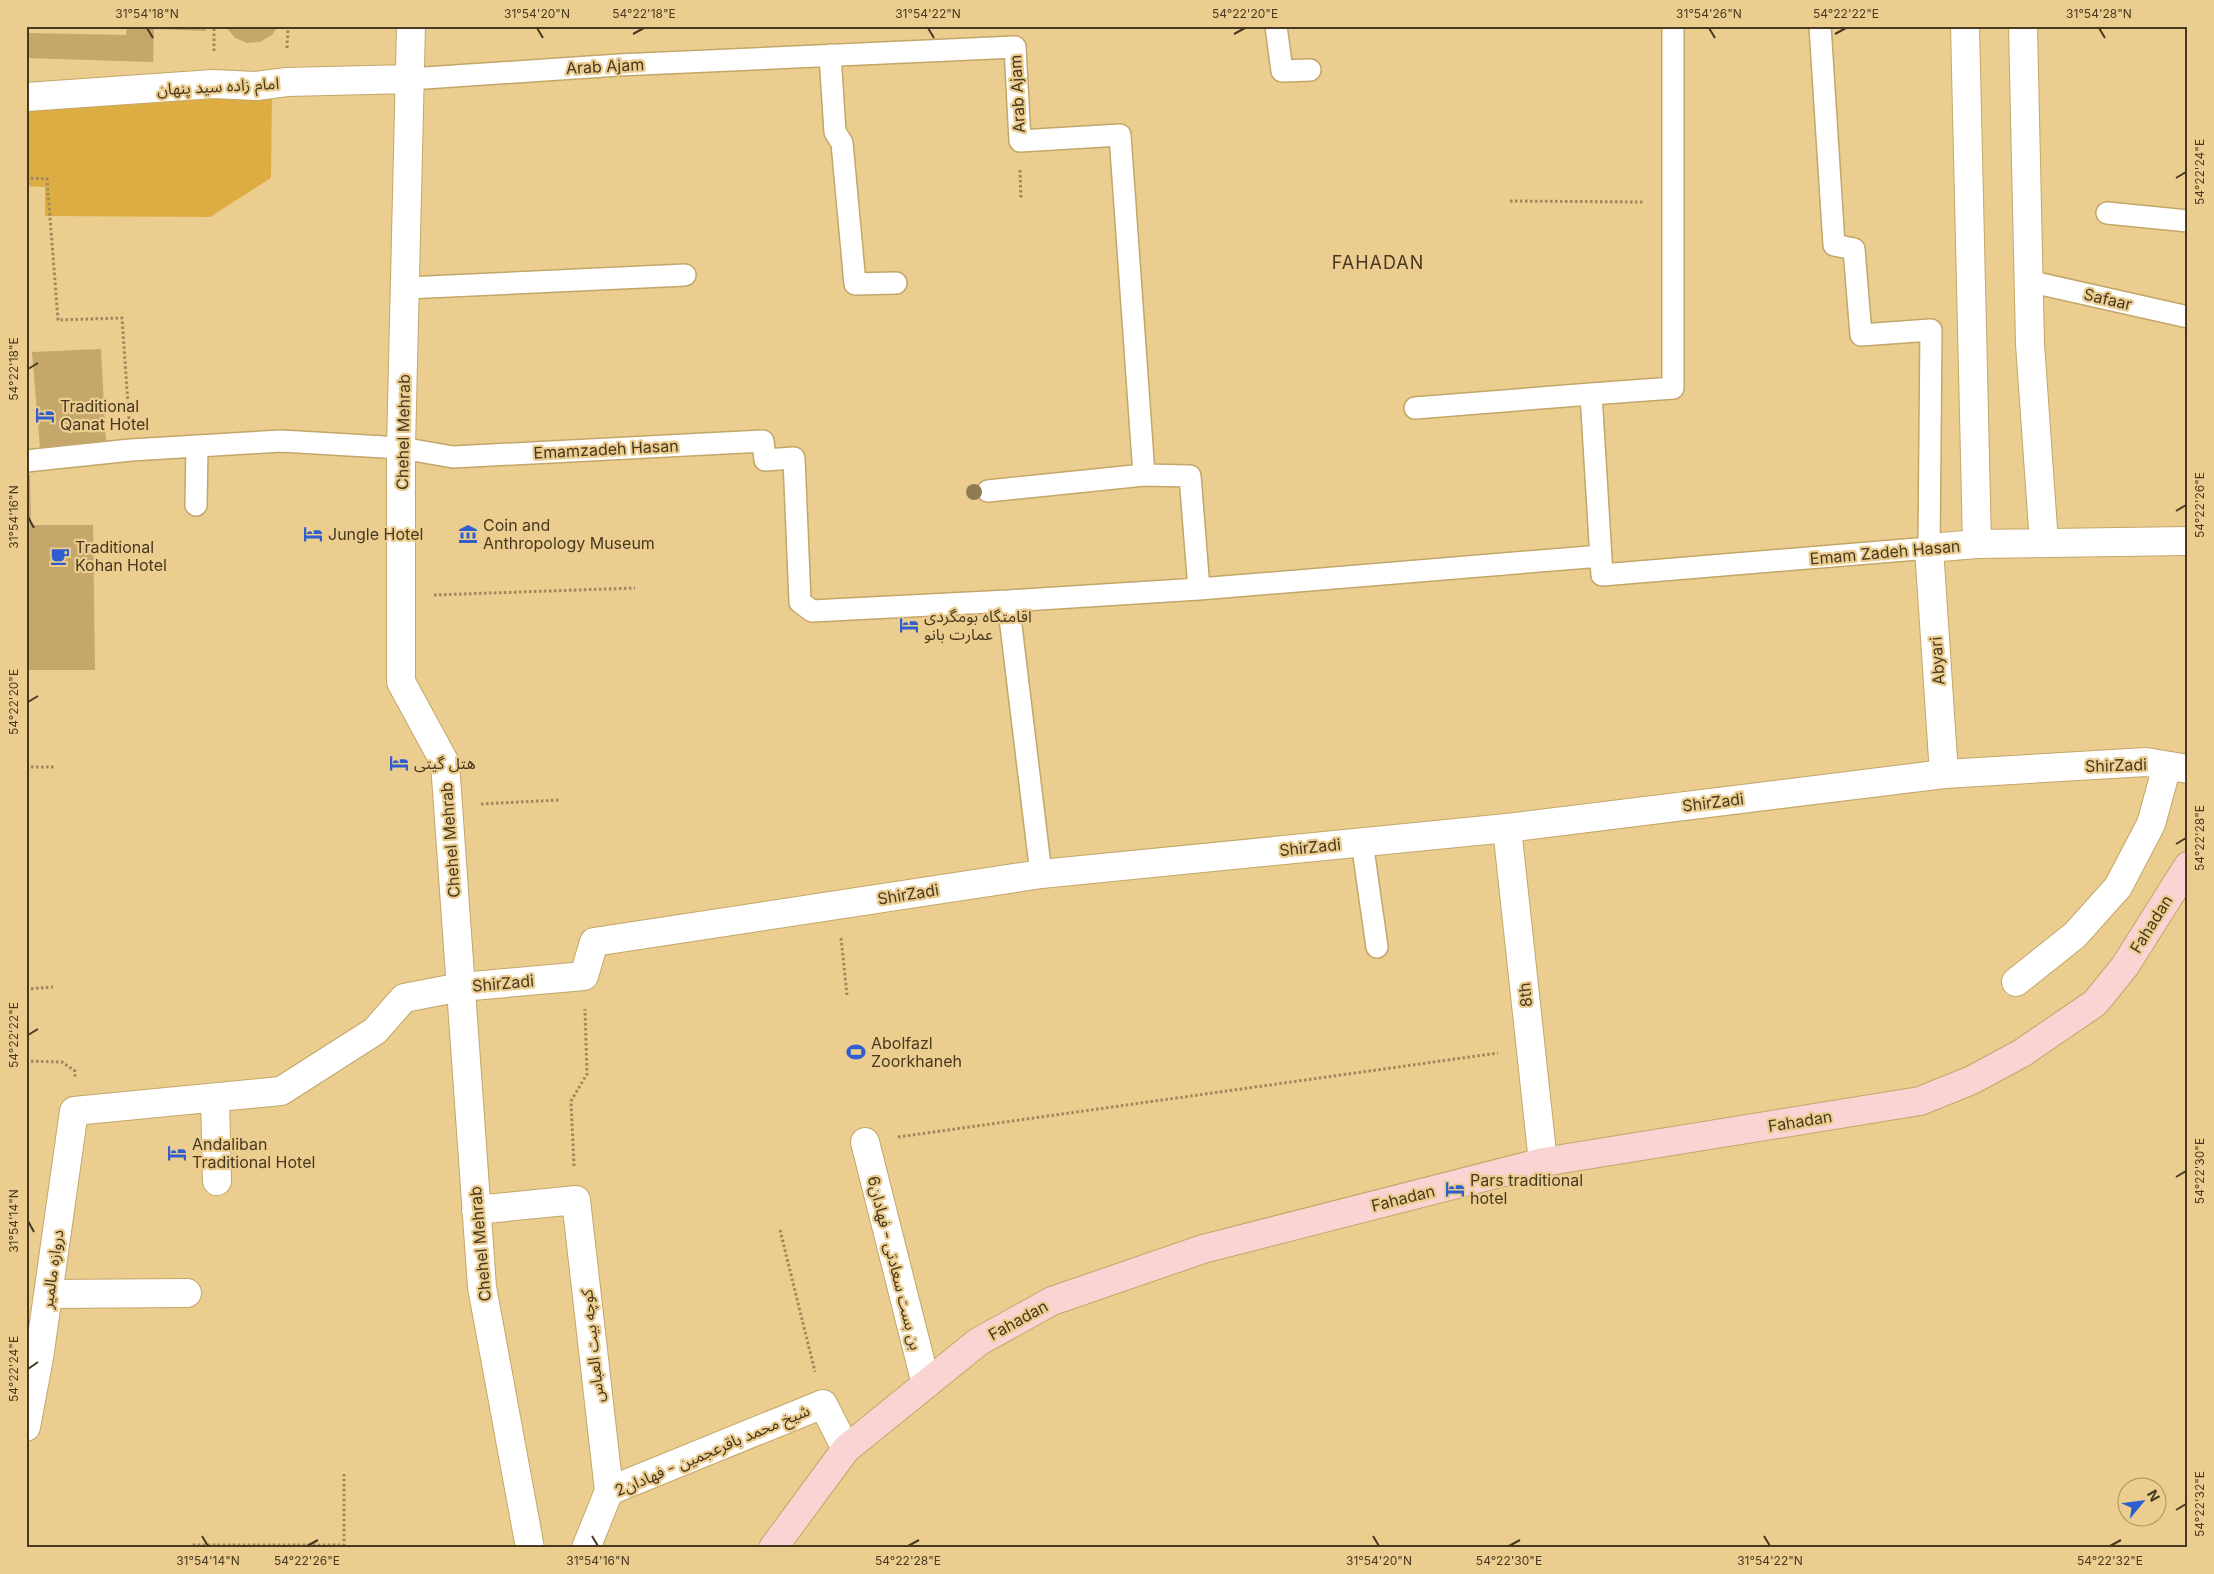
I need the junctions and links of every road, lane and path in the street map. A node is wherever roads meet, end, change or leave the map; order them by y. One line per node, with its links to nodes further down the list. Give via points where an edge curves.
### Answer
1 (411, 26): 9 (street, Chehel Mehrab)
2 (1276, 26): 8 (lane, via 1282,71)
3 (1673, 26): 13 (lane)
4 (1820, 26): 33 (lane, via 1834,245 1854,249 1861,335 1931,330)
5 (1966, 26): 32 (street)
6 (2022, 26): 17 (street)
7 (830, 55): 9 (lane, Arab Ajam); 18 (lane, via 835,132 842,143 856,284); 27 (lane, Arab Ajam, via 1015,47 1020,142 1120,135)
8 (1310, 70)
9 (410, 79): 10 (street, امام زاده سید پنهان, via 287,82 256,86 213,84); 19 (street, Chehel Mehrab)
10 (26, 97)
11 (26, 178): 25 (path, via 47,179 58,320 122,318)
12 (1510, 201): 13 (path)
13 (1673, 203): 21 (lane, via 1673,388)
14 (2107, 213): 15 (lane)
15 (2188, 221)
16 (685, 275): 19 (lane)
17 (2028, 281): 20 (lane, Safaar); 31 (street)
18 (896, 283)
19 (406, 288): 24 (street, Chehel Mehrab)
20 (2188, 317)
21 (1591, 394): 22 (lane); 34 (lane)
22 (1415, 408)
23 (197, 447): 24 (lane, via 281,441); 25 (lane); 29 (lane)
24 (401, 448): 37 (street, Chehel Mehrab); 38 (lane, Emamzadeh Hasan, via 453,457 763,441 764,460 794,458 800,602 812,610)
25 (131, 450): 26 (lane)
26 (26, 461)
27 (1144, 475): 28 (lane); 36 (lane, via 1190,476)
28 (988, 491)
29 (196, 505)
30 (2188, 541): 31 (street, Emam Zadeh Hasan)
31 (2044, 543): 32 (street, Emam Zadeh Hasan)
32 (1977, 544): 33 (street, Emam Zadeh Hasan)
33 (1929, 548): 34 (lane, Emam Zadeh Hasan, via 1602,575); 42 (street, Abyari)
34 (1601, 556): 36 (lane)
35 (635, 588): 37 (path)
36 (1199, 589): 38 (lane)
37 (401, 596): 44 (street, Chehel Mehrab, via 401,682 445,763)
38 (1008, 601): 48 (lane)
39 (26, 767): 40 (path)
40 (54, 767)
41 (2177, 767): 42 (street, ShirZadi, via 2146,762); 52 (street, via 2118,887 2075,935)
42 (1944, 774): 45 (street, ShirZadi)
43 (560, 800): 44 (path)
44 (448, 805): 54 (street, Chehel Mehrab)
45 (1507, 828): 46 (street, ShirZadi); 57 (street, 8th)
46 (1362, 842): 48 (street, ShirZadi); 50 (lane)
47 (2186, 872): 62 (street, Fahadan, via 2125,966 2095,1003 2022,1053 1972,1080 1920,1101)
48 (1041, 874): 49 (street, ShirZadi)
49 (838, 905): 51 (street, ShirZadi, via 594,942); 56 (path)
50 (1377, 947)
51 (584, 976): 54 (street, ShirZadi); 64 (path, via 587,1074 571,1101)
52 (2016, 982)
53 (53, 987): 55 (path)
54 (461, 987): 59 (street, ShirZadi, via 404,998 376,1031 281,1091); 65 (street, Chehel Mehrab)
55 (26, 989)
56 (847, 995)
57 (1531, 1048): 61 (path); 62 (street, 8th)
58 (26, 1061): 60 (path, via 62,1062 75,1071)
59 (215, 1098): 60 (street, ShirZadi); 63 (street)
60 (74, 1111): 68 (street, دروازه مالمیر)
61 (865, 1142): 69 (street, بن بست سعادتی - فهادان6)
62 (1543, 1162): 69 (street, Fahadan, via 1203,1249 1123,1275 1052,1301 1010,1324 978,1342)
63 (217, 1181)
64 (576, 1200): 65 (street); 74 (street, کوچه بيت العباس)
65 (476, 1210): 76 (street, Chehel Mehrab, via 482,1287)
66 (780, 1230): 70 (path)
67 (188, 1293): 68 (street)
68 (48, 1294): 71 (street, دروازه مالمیر)
69 (926, 1384): 72 (street, Fahadan)
70 (823, 1404): 72 (street, شیخ محمد باقرعجمین - فهادان2); 74 (street, شیخ محمد باقرعجمین - فهادان2)
71 (26, 1427)
72 (846, 1449): 78 (street, Fahadan)
73 (344, 1474): 75 (path, via 344,1545 192,1545)
74 (609, 1491): 77 (street, شیخ محمد باقرعجمین - فهادان2)
75 (189, 1548)
76 (530, 1548)
77 (586, 1548)
78 (773, 1548)

